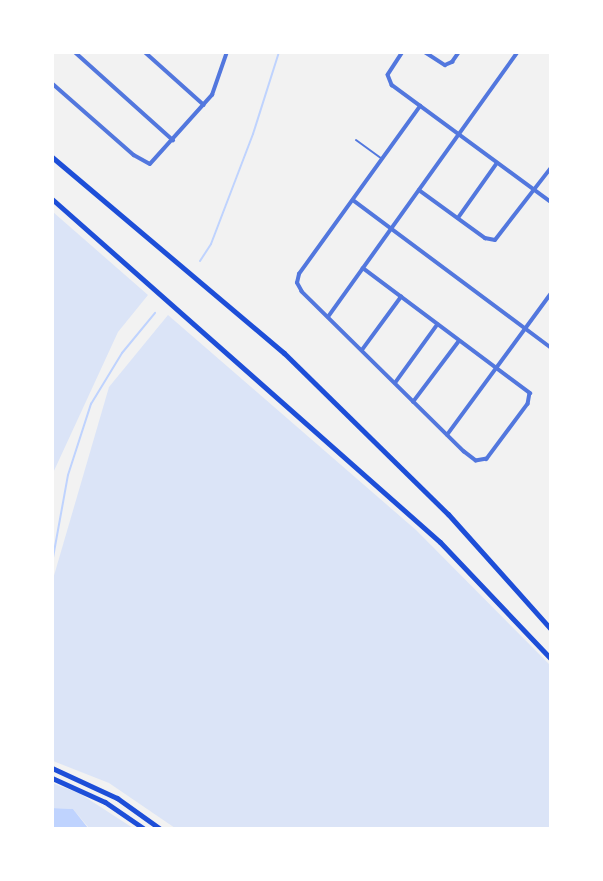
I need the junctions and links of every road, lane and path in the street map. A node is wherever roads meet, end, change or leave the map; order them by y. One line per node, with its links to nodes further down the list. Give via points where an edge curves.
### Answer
1 (75, 52): 12 (street)
2 (145, 52): 9 (street)
3 (227, 52): 9 (street, via 214,93)
4 (403, 52): 10 (street, via 388,80)
5 (425, 52): 6 (street, via 445,65)
6 (459, 52)
7 (518, 52): 11 (street)
8 (52, 83): 12 (street, via 144,163 152,163)
9 (204, 105): 12 (street)
10 (420, 106): 11 (street); 15 (street)
11 (459, 135): 16 (street); 18 (street)
12 (173, 140)
13 (356, 140): 15 (lane)
14 (52, 157): 38 (main road, via 293,362 448,514)
15 (382, 159): 21 (street)
16 (497, 163): 19 (street); 23 (street)
17 (551, 169): 19 (street)
18 (419, 190): 23 (street); 24 (street)
19 (536, 190): 22 (street); 23 (street, via 495,240)
20 (52, 199): 39 (main road, via 440,542)
21 (352, 199): 24 (street); 28 (street, via 297,278 302,292)
22 (551, 201)
23 (458, 218)
24 (392, 230): 25 (street); 30 (street)
25 (363, 268): 27 (street); 28 (street)
26 (551, 295): 30 (street)
27 (401, 297): 29 (street); 33 (street)
28 (328, 317): 33 (street)
29 (437, 324): 31 (street); 35 (street)
30 (526, 328): 32 (street); 34 (street)
31 (459, 341): 34 (street); 36 (street)
32 (551, 347)
33 (362, 351): 35 (street)
34 (498, 368): 37 (street); 37 (street, via 528,391 530,401 486,459 473,459)
35 (395, 383): 36 (street)
36 (413, 402): 37 (street)
37 (447, 435)
38 (551, 628)
39 (551, 658)
40 (52, 768): 43 (main road, via 117,798)
41 (52, 778): 42 (main road, via 105,802)
42 (143, 828)
43 (159, 828)

